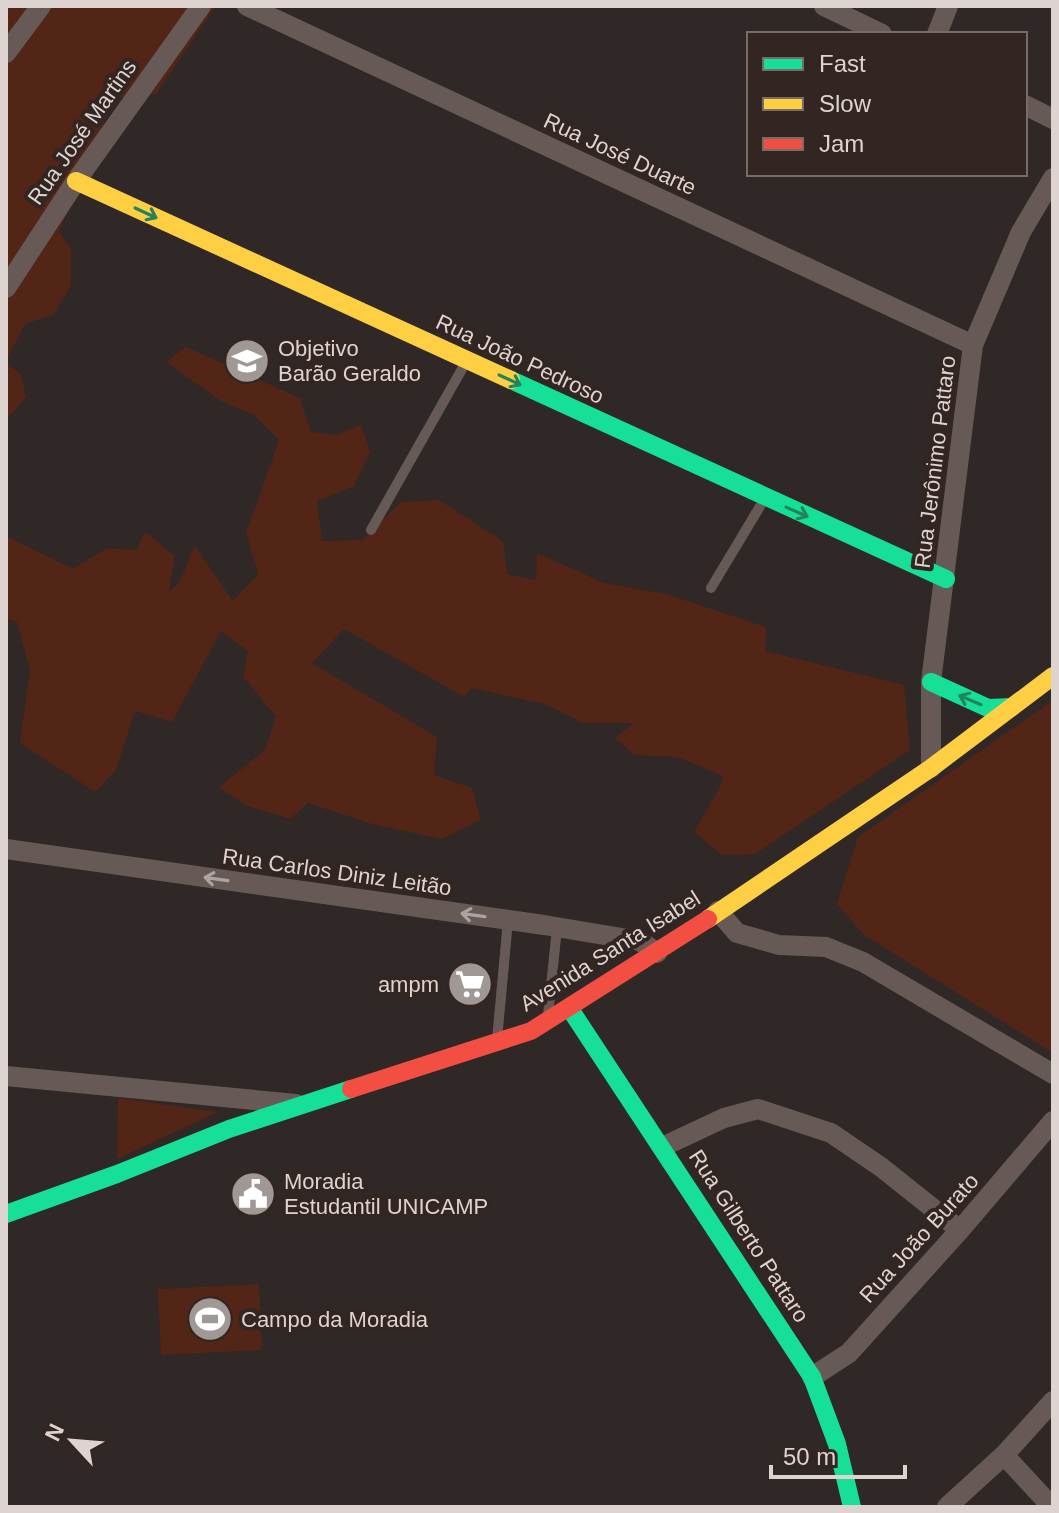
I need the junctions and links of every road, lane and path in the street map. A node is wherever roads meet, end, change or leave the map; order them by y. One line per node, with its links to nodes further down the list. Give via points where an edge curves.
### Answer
1 (41, 6): 8 (street)
2 (201, 6): 12 (street, Rua José Martins)
3 (247, 6): 14 (street, Rua José Duarte)
4 (824, 6): 6 (street)
5 (948, 6): 7 (street)
6 (878, 32)
7 (938, 32)
8 (6, 53)
9 (1027, 106): 10 (street)
10 (1053, 119)
11 (1053, 178): 14 (street, Rua Jerônimo Pattaro, via 1021,232)
12 (76, 181): 13 (street, Rua José Martins); 15 (main road, Rua João Pedroso, one-way to 15)
13 (6, 288)
14 (973, 345): 18 (street, Rua Jerônimo Pattaro)
15 (467, 361): 16 (main road, Rua João Pedroso, one-way to 16); 17 (lane)
16 (765, 498): 18 (main road, Rua João Pedroso, one-way to 18); 19 (lane)
17 (371, 530)
18 (946, 579): 21 (street, Rua Jerônimo Pattaro)
19 (711, 588)
20 (1053, 676): 22 (main road, Avenida Santa Isabel)
21 (931, 682): 22 (main road, one-way to 21, via 988,708); 23 (street, Rua Jerônimo Pattaro)
22 (1012, 707): 23 (main road, Avenida Santa Isabel)
23 (931, 768): 25 (main road, Avenida Santa Isabel)
24 (6, 849): 26 (street, Rua Carlos Diniz Leitão, one-way to 24)
25 (718, 911): 28 (main road, Avenida Santa Isabel); 32 (street, via 737,933 779,945 826,947 863,962)
26 (508, 920): 27 (street, Rua Carlos Diniz Leitão); 31 (lane)
27 (557, 928): 28 (street, Rua Carlos Diniz Leitão, via 640,941); 30 (lane)
28 (657, 953): 29 (main road, Avenida Santa Isabel)
29 (570, 1009): 30 (main road, Avenida Santa Isabel); 36 (main road, Rua Gilberto Pattaro)
30 (547, 1021): 31 (main road, Avenida Santa Isabel)
31 (497, 1042): 34 (main road, Avenida Santa Isabel)
32 (1053, 1074)
33 (6, 1076): 34 (street)
34 (304, 1105): 37 (main road, Avenida Santa Isabel, via 117,1174)
35 (1053, 1121): 38 (street, Rua João Burato)
36 (662, 1147): 38 (street, via 724,1118 758,1109 831,1133); 39 (main road, Rua Gilberto Pattaro)
37 (10, 1206)
38 (960, 1230): 39 (street, Rua João Burato, via 849,1353)
39 (812, 1377): 42 (main road, Rua Gilberto Pattaro, via 837,1444)
40 (1053, 1401): 41 (street)
41 (1004, 1455): 43 (street); 44 (street)
42 (852, 1507)
43 (947, 1507)
44 (1052, 1507)

